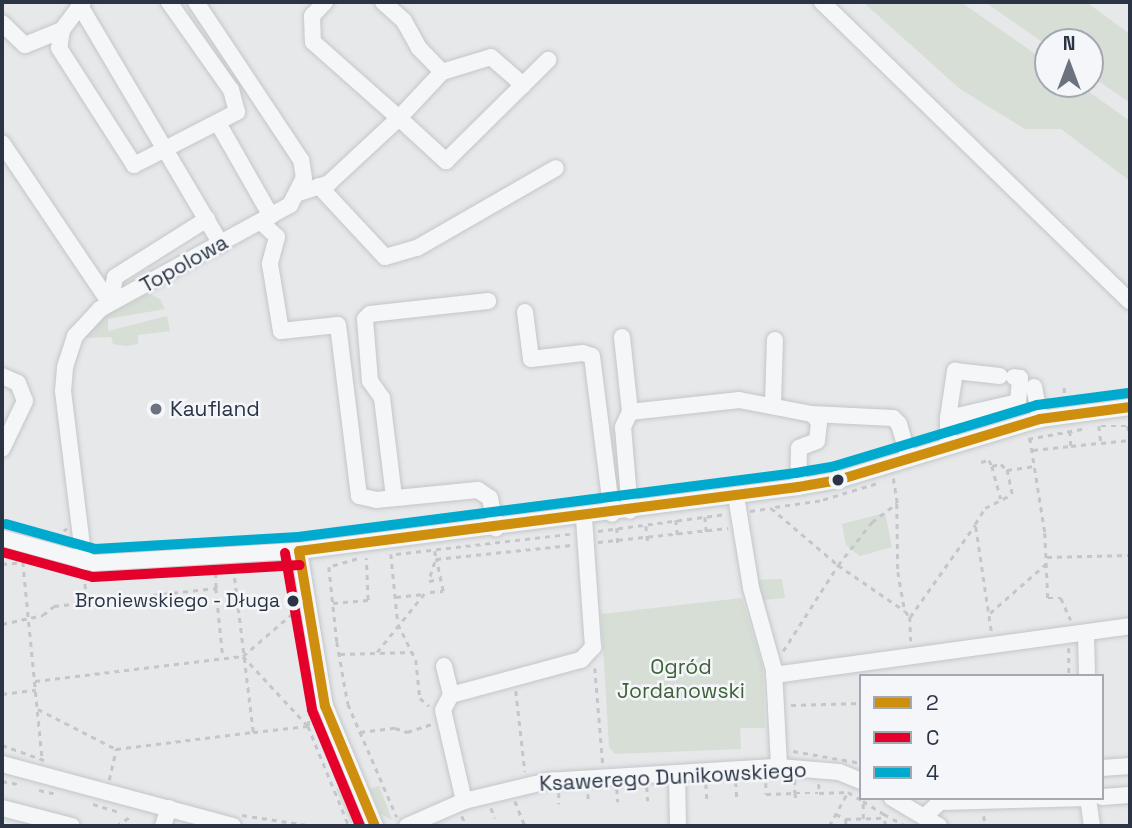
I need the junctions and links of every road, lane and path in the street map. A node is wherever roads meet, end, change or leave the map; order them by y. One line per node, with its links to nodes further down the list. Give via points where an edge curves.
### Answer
1 (169, 2): 13 (street, via 231,90 237,113)
2 (196, 2): 18 (street, via 301,160 304,178)
3 (325, 2): 12 (street, via 312,16 313,41)
4 (383, 2): 10 (street, via 404,21 419,48)
5 (822, 2): 23 (street)
6 (81, 3): 8 (street); 15 (street)
7 (2, 23): 8 (street, via 25,46)
8 (62, 30): 15 (street, via 59,48 134,165)
9 (548, 60): 11 (street)
10 (442, 72): 11 (street, via 491,57); 12 (street)
11 (523, 85): 12 (street, via 446,161)
12 (399, 118): 17 (street, via 329,183)
13 (218, 123): 15 (street); 20 (street)
14 (2, 143): 24 (street)
15 (167, 150): 19 (street)
16 (556, 168): 17 (street, via 417,247 385,257)
17 (319, 186): 18 (street)
18 (299, 193): 20 (street, Topolowa, via 290,205)
19 (207, 219): 21 (street); 24 (street, via 115,277)
20 (266, 219): 21 (street, Topolowa); 60 (street, via 277,237 270,264 281,331 338,325 359,496 366,500)
21 (221, 244): 24 (street, Topolowa)
22 (488, 301): 60 (street, via 370,314 365,319 370,381 382,398)
23 (1130, 301)
24 (110, 303): 97 (street, Topolowa, via 75,336 65,367 63,391)
25 (524, 312): 67 (street, via 531,359 592,356)
26 (622, 337): 34 (street)
27 (775, 340): 31 (street)
28 (2, 376): 47 (street, via 18,383 25,401)
29 (1034, 387): 37 (street)
30 (1064, 387): 32 (path)
31 (773, 403): 34 (street, via 739,400); 35 (street)
32 (1064, 406)
33 (1130, 407): 37 (street)
34 (630, 412): 63 (street, via 623,427)
35 (811, 414): 49 (street, via 893,418 900,424); 55 (street, via 818,422 817,441 799,448)
36 (948, 418): 36 (street, via 1018,402 1020,378 955,371); 45 (street)
37 (1040, 419): 45 (street)
38 (1098, 426): 39 (path); 40 (path); 44 (path)
39 (1129, 426): 42 (path)
40 (1070, 431): 41 (path); 46 (path)
41 (1030, 438): 43 (path); 48 (path)
42 (1130, 440): 44 (path)
43 (1017, 442)
44 (1101, 443): 46 (path)
45 (948, 445): 49 (street)
46 (1072, 446): 48 (path)
47 (2, 449)
48 (1032, 450): 52 (path)
49 (909, 459): 55 (street)
50 (981, 462): 51 (path, via 989,460)
51 (992, 466): 53 (path, via 1001,464); 61 (path)
52 (1035, 466): 53 (path); 94 (path)
53 (1007, 470): 61 (path, via 1012,494)
54 (892, 476): 62 (path)
55 (798, 488): 59 (street)
56 (504, 490): 58 (street)
57 (862, 491): 100 (path, via 771,508)
58 (487, 494): 60 (street, via 464,489); 74 (street)
59 (736, 496): 63 (street); 70 (street)
60 (394, 497)
61 (1001, 499): 69 (path, via 985,508)
62 (897, 503): 100 (path, via 872,522); 111 (path, via 894,536)
63 (630, 511): 67 (street)
64 (584, 517): 67 (street); 74 (street); 84 (street)
65 (705, 517): 72 (path)
66 (676, 520): 73 (path)
67 (614, 521): 80 (path)
68 (646, 524): 75 (path)
69 (975, 524): 113 (path); 114 (path)
70 (741, 526): 72 (path); 131 (street, via 751,588)
71 (67, 528): 79 (path, via 53,540)
72 (706, 530): 73 (path); 77 (path)
73 (677, 534): 75 (path); 82 (path)
74 (495, 536): 89 (street); 91 (path)
75 (647, 536): 80 (path); 83 (path)
76 (553, 537): 87 (path)
77 (707, 537)
78 (2, 538): 97 (street)
79 (47, 538)
80 (617, 539): 84 (path); 85 (path)
81 (523, 540): 88 (path)
82 (678, 540)
83 (648, 543)
84 (586, 544): 87 (path); 139 (street, via 593,647 581,660)
85 (618, 546)
86 (463, 547): 93 (path)
87 (554, 547): 88 (path)
88 (524, 550): 91 (path)
89 (299, 551): 97 (street, via 145,563); 191 (street, via 325,706)
90 (435, 551): 96 (path)
91 (495, 553): 93 (path)
92 (1130, 555): 94 (path)
93 (465, 556): 96 (path)
94 (1047, 557): 98 (path)
95 (366, 558): 108 (path, via 391,554); 110 (path, via 329,567); 110 (path, via 368,600)
96 (436, 559): 104 (path); 104 (path, via 429,582)
97 (85, 562)
98 (1047, 563): 113 (path); 117 (path, via 1048,598 1061,598)
99 (2, 564): 115 (path, via 23,562)
100 (838, 565): 111 (path); 131 (path, via 793,629)
101 (234, 575): 128 (path)
102 (215, 576): 106 (path)
103 (288, 579): 112 (path)
104 (441, 579): 107 (path, via 443,591)
105 (85, 581): 109 (path)
106 (216, 588): 109 (path); 129 (path)
107 (430, 592)
108 (395, 597): 119 (path); 119 (path, via 424,594)
109 (86, 602): 115 (path, via 54,606)
110 (333, 603): 127 (path)
111 (905, 611): 114 (path)
112 (293, 613): 121 (path); 128 (path)
113 (990, 613): 116 (path)
114 (910, 617): 124 (path)
115 (29, 619): 118 (path); 135 (path)
116 (990, 620)
117 (1072, 620)
118 (2, 624)
119 (398, 624): 125 (path); 126 (path)
120 (1130, 626): 122 (street)
121 (298, 634)
122 (1086, 634): 123 (street); 133 (street)
123 (1069, 638): 131 (street); 132 (path)
124 (912, 648)
125 (377, 652): 126 (path, via 389,656); 127 (path)
126 (412, 652): 144 (path, via 421,698)
127 (340, 654): 147 (path, via 348,704)
128 (243, 656): 129 (path); 145 (path); 146 (path)
129 (223, 658): 135 (path)
130 (444, 666): 139 (street)
131 (774, 672): 156 (street)
132 (1069, 674)
133 (1087, 674)
134 (595, 677): 158 (path)
135 (35, 681): 137 (path)
136 (516, 689): 162 (path)
137 (36, 690): 138 (path); 143 (path)
138 (2, 694)
139 (451, 695): 144 (street, via 443,710)
140 (310, 696): 145 (path)
141 (859, 703): 142 (path)
142 (781, 705)
143 (38, 709): 149 (path); 150 (path)
144 (445, 720): 147 (path, via 407,732 395,728); 178 (street)
145 (308, 726): 146 (path); 190 (path)
146 (253, 732): 149 (path)
147 (359, 732): 192 (path)
148 (784, 748): 157 (path)
149 (116, 749): 154 (path)
150 (42, 758)
151 (2, 764): 177 (street)
152 (1130, 766): 153 (street)
153 (1104, 768)
154 (110, 772)
155 (677, 774): 156 (street, Ksawerego Dunikowskiego); 158 (street, Ksawerego Dunikowskiego); 196 (street)
156 (780, 776): 157 (street, Ksawerego Dunikowskiego, via 839,772); 159 (path); 167 (path, via 765,781 766,797)
157 (856, 778): 161 (path); 165 (path); 179 (path)
158 (604, 779): 162 (street, Ksawerego Dunikowskiego)
159 (795, 780): 161 (path); 167 (path)
160 (736, 782): 169 (path)
161 (819, 783): 165 (path)
162 (527, 784): 164 (street, Ksawerego Dunikowskiego)
163 (706, 784): 170 (path)
164 (510, 789): 178 (street, Ksawerego Dunikowskiego); 195 (path)
165 (819, 793): 167 (path)
166 (1130, 795): 168 (street)
167 (796, 796)
168 (1104, 797)
169 (737, 799)
170 (708, 800)
171 (895, 800): 182 (street)
172 (1014, 800): 182 (street, via 940,802)
173 (1088, 800): 202 (street)
174 (863, 801): 181 (path); 185 (path)
175 (490, 806): 183 (path)
176 (2, 808): 186 (street)
177 (169, 808): 188 (street); 189 (street)
178 (463, 808): 193 (street, Ksawerego Dunikowskiego); 194 (path)
179 (836, 814): 184 (path); 197 (path)
180 (134, 815): 187 (path)
181 (884, 816): 185 (path); 199 (path); 200 (path)
182 (924, 817): 201 (street)
183 (495, 818)
184 (846, 819): 185 (path); 198 (path)
185 (863, 819)
186 (72, 826)
187 (116, 826)
188 (163, 826)
189 (233, 826)
190 (348, 826)
191 (375, 826)
192 (400, 826)
193 (407, 826)
194 (466, 826)
195 (525, 826)
196 (678, 826)
197 (829, 826)
198 (846, 826)
199 (885, 826)
200 (906, 826)
201 (939, 826)
202 (1092, 826)

